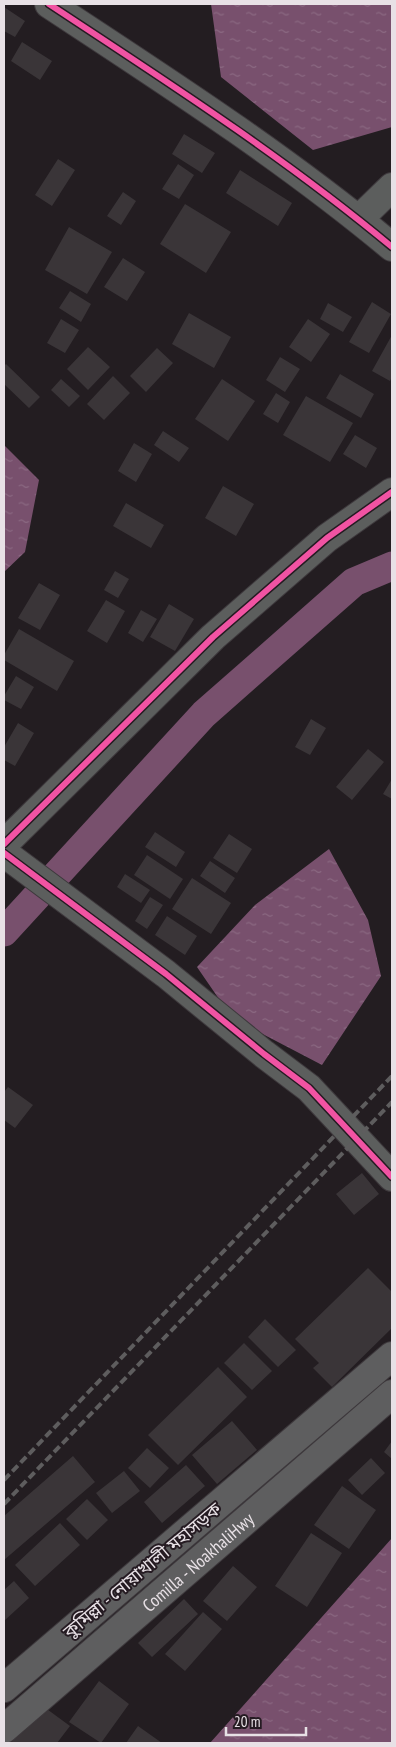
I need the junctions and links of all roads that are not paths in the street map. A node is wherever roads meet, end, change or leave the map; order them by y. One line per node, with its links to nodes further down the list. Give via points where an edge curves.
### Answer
1 (49, 4): 3 (street, via 254,140)
2 (392, 187): 3 (street)
3 (359, 219): 4 (street)
4 (392, 247)
5 (392, 492): 6 (street, via 327,538 213,637)
6 (5, 851): 7 (street, via 310,1088)
7 (392, 1177)
8 (392, 1356): 10 (main road, কুমিল্লা - নোয়াখালী মহাসড়ক)
9 (392, 1394): 11 (main road, Comilla - NoakhaliHwy)
10 (4, 1688)
11 (4, 1730)

